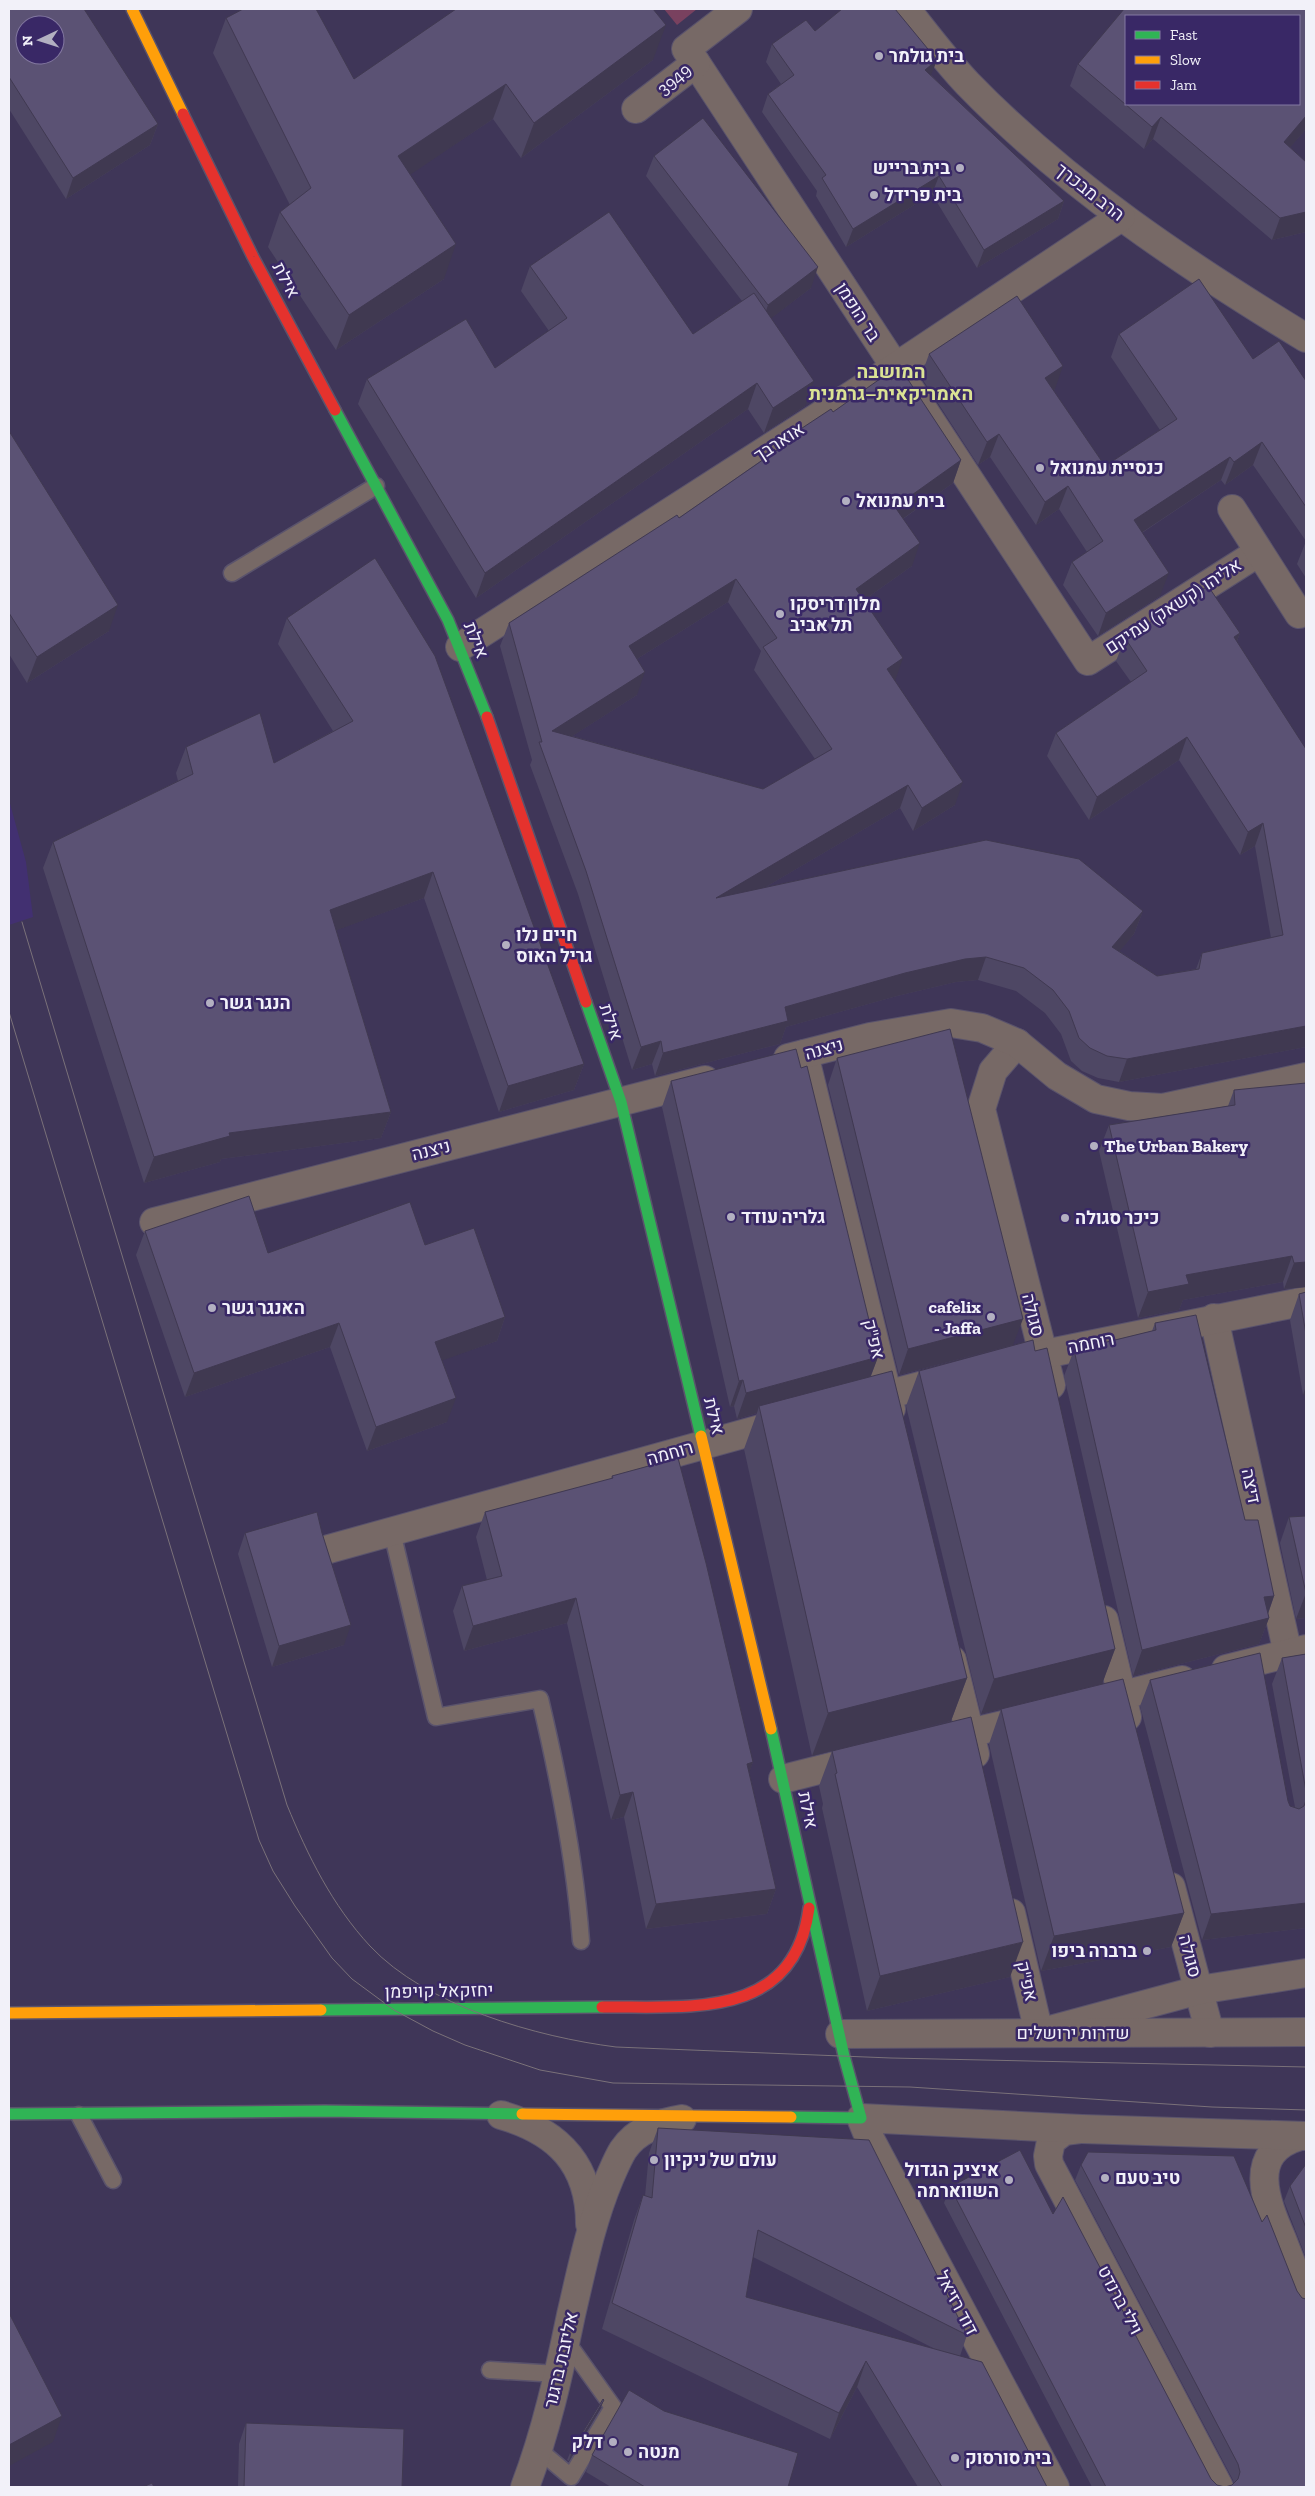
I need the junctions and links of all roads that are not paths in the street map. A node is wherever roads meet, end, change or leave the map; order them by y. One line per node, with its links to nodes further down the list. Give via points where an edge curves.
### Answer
1 (132, 9): 9 (street, אילת, via 253,257)
2 (738, 9): 4 (street, 3949, via 686,49)
3 (906, 9): 6 (street, הרב מבכרך, via 968,84 1048,159)
4 (696, 63): 5 (street, 3949); 8 (street, בר הופמן)
5 (636, 109)
6 (1121, 217): 7 (street, הרב מבכרך); 8 (street, אוארבך)
7 (1306, 338)
8 (894, 368): 14 (street, אוארבך); 15 (street, בר הופמן)
9 (376, 486): 12 (lane); 14 (street, אילת)
10 (1232, 509): 11 (street, אליהו (קשאק) עמיקם)
11 (1259, 552): 13 (street, אליהו (קשאק) עמיקם); 15 (street, אליהו (קשאק) עמיקם)
12 (232, 572)
13 (1299, 614)
14 (460, 647): 21 (street, אילת)
15 (1088, 661)
16 (1017, 1043): 17 (street, ניצנה, via 982,1028 951,1023 870,1037); 20 (street, ניצנה, via 1057,1076 1096,1099 1129,1106 1163,1108); 25 (street, סגולה, via 993,1070 981,1109)
17 (804, 1054): 18 (street, ניצנה); 28 (street, אפ"ק)
18 (766, 1064)
19 (728, 1074): 21 (street, ניצנה)
20 (1306, 1077)
21 (621, 1102): 22 (street, ניצנה); 33 (street, אילת)
22 (154, 1222)
23 (1306, 1301): 24 (street, רוחמה)
24 (1214, 1318): 25 (street, רוחמה); 38 (street, דיצה)
25 (1043, 1353): 26 (street, רוחמה); 30 (street, סגולה)
26 (1000, 1365)
27 (972, 1372): 28 (street)
28 (887, 1394): 29 (street); 32 (street, אפ"ק)
29 (849, 1405)
30 (1055, 1406)
31 (811, 1415): 33 (street, רוחמה)
32 (897, 1433)
33 (702, 1444): 34 (street, רוחמה); 46 (street, אילת)
34 (392, 1532): 35 (street, רוחמה); 51 (lane, via 436,1717 540,1699 561,1793 578,1900)
35 (330, 1549)
36 (1097, 1591): 39 (street)
37 (946, 1636): 42 (street)
38 (1297, 1652): 39 (street, via 1259,1670)
39 (1121, 1695): 40 (street); 44 (street)
40 (1080, 1706)
41 (1052, 1713): 42 (street)
42 (970, 1733): 43 (street); 47 (street)
43 (932, 1742)
44 (1134, 1743)
45 (886, 1754): 46 (street)
46 (783, 1779): 50 (street, אילת)
47 (981, 1781)
48 (1166, 1866): 53 (street, סגולה)
49 (1005, 1888): 56 (street, אפ"ק)
50 (810, 1900): 54 (street, יחזקאל קויפמן, via 807,1926 785,1968 762,1990 724,2003 695,2006); 58 (street, אילת)
51 (581, 1941)
52 (1306, 1973): 53 (street)
53 (1199, 1990): 56 (street); 57 (street, סגולה)
54 (9, 2013)
55 (1306, 2032): 57 (street, שדרות ירושלים)
56 (1039, 2033): 57 (street, שדרות ירושלים); 58 (street, שדרות ירושלים)
57 (1210, 2033)
58 (840, 2034): 63 (street, אילת)
59 (496, 2113): 61 (street); 62 (street); 67 (street, אליזבת ברגנר, via 536,2127 565,2149 584,2181 590,2205)
60 (9, 2114): 61 (street)
61 (79, 2114): 66 (lane)
62 (705, 2114): 63 (street); 67 (street, אליזבת ברגנר, via 663,2123 636,2135 623,2150)
63 (861, 2118): 64 (street); 74 (street, דוד רזיאל)
64 (1082, 2129): 65 (street); 75 (street, וילי ברנדט, via 1057,2135 1051,2141 1049,2164)
65 (1303, 2136): 68 (street, via 1286,2140 1271,2155 1265,2168 1264,2184 1268,2205)
66 (113, 2180)
67 (590, 2230): 69 (street, אליזבת ברגנר)
68 (1306, 2301)
69 (566, 2341): 71 (street, אליזבת ברגנר); 72 (lane, via 613,2407 572,2476)
70 (490, 2370): 71 (lane)
71 (558, 2374): 72 (street, אליזבת ברגנר)
72 (539, 2450): 73 (street, אליזבת ברגנר)
73 (525, 2487)
74 (1054, 2487)
75 (1219, 2487)

